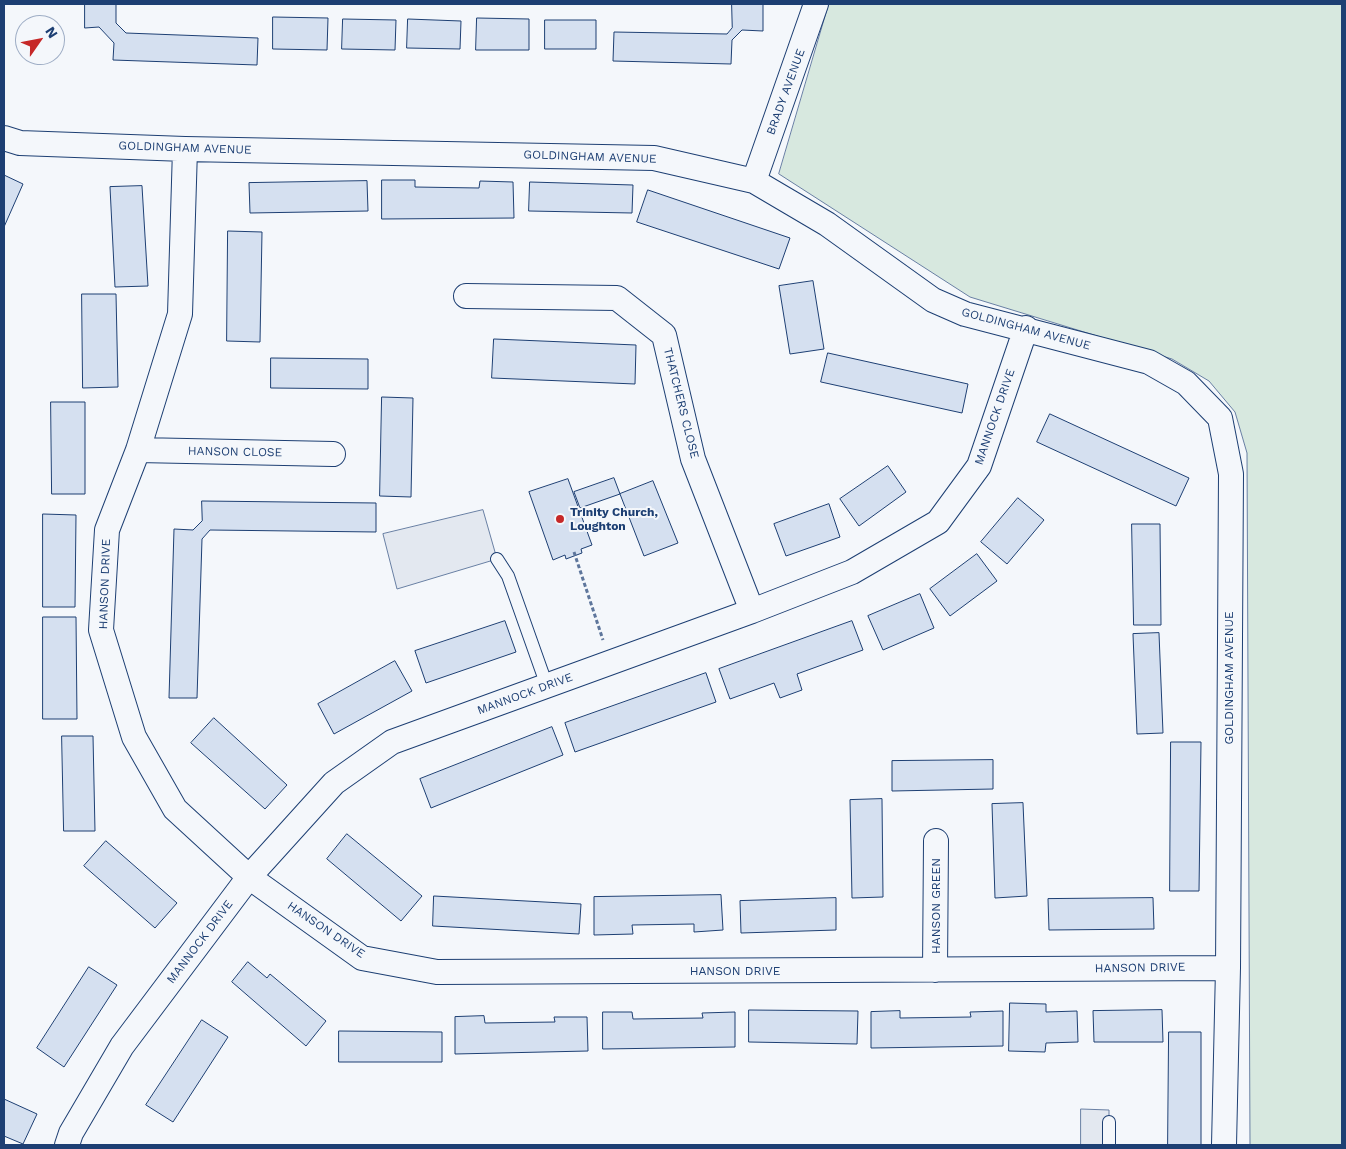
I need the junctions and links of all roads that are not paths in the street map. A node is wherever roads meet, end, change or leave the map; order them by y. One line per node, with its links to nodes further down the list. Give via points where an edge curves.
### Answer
1 (816, 4): 4 (street, BRADY AVENUE)
2 (4, 138): 3 (street, GOLDINGHAM AVENUE, via 20,142)
3 (185, 149): 4 (street, GOLDINGHAM AVENUE, via 654,158); 7 (street, HANSON DRIVE, via 180,314)
4 (754, 181): 6 (street, GOLDINGHAM AVENUE, via 827,224 933,300 965,314)
5 (466, 296): 10 (street, THATCHERS CLOSE, via 617,298 664,335 694,459)
6 (1026, 328): 10 (street, MANNOCK DRIVE, via 979,466 938,522 852,572); 14 (street, GOLDINGHAM AVENUE, via 1149,362 1186,383 1220,418 1230,474)
7 (138, 450): 8 (street, HANSON CLOSE); 13 (street, HANSON DRIVE, via 107,530 101,630 134,737 175,810)
8 (333, 454)
9 (497, 559): 11 (lane, via 508,576)
10 (752, 611): 11 (street, MANNOCK DRIVE)
11 (546, 686): 13 (street, MANNOCK DRIVE, via 392,742 334,783)
12 (936, 841): 15 (street, HANSON GREEN)
13 (250, 877): 15 (street, HANSON DRIVE, via 362,958 437,972); 17 (street, MANNOCK DRIVE, via 122,1046)
14 (1228, 968): 15 (street, HANSON DRIVE); 19 (street, GOLDINGHAM AVENUE)
15 (935, 970)
16 (1109, 1122): 18 (lane)
17 (67, 1145)
18 (1109, 1145)
19 (1224, 1145)

